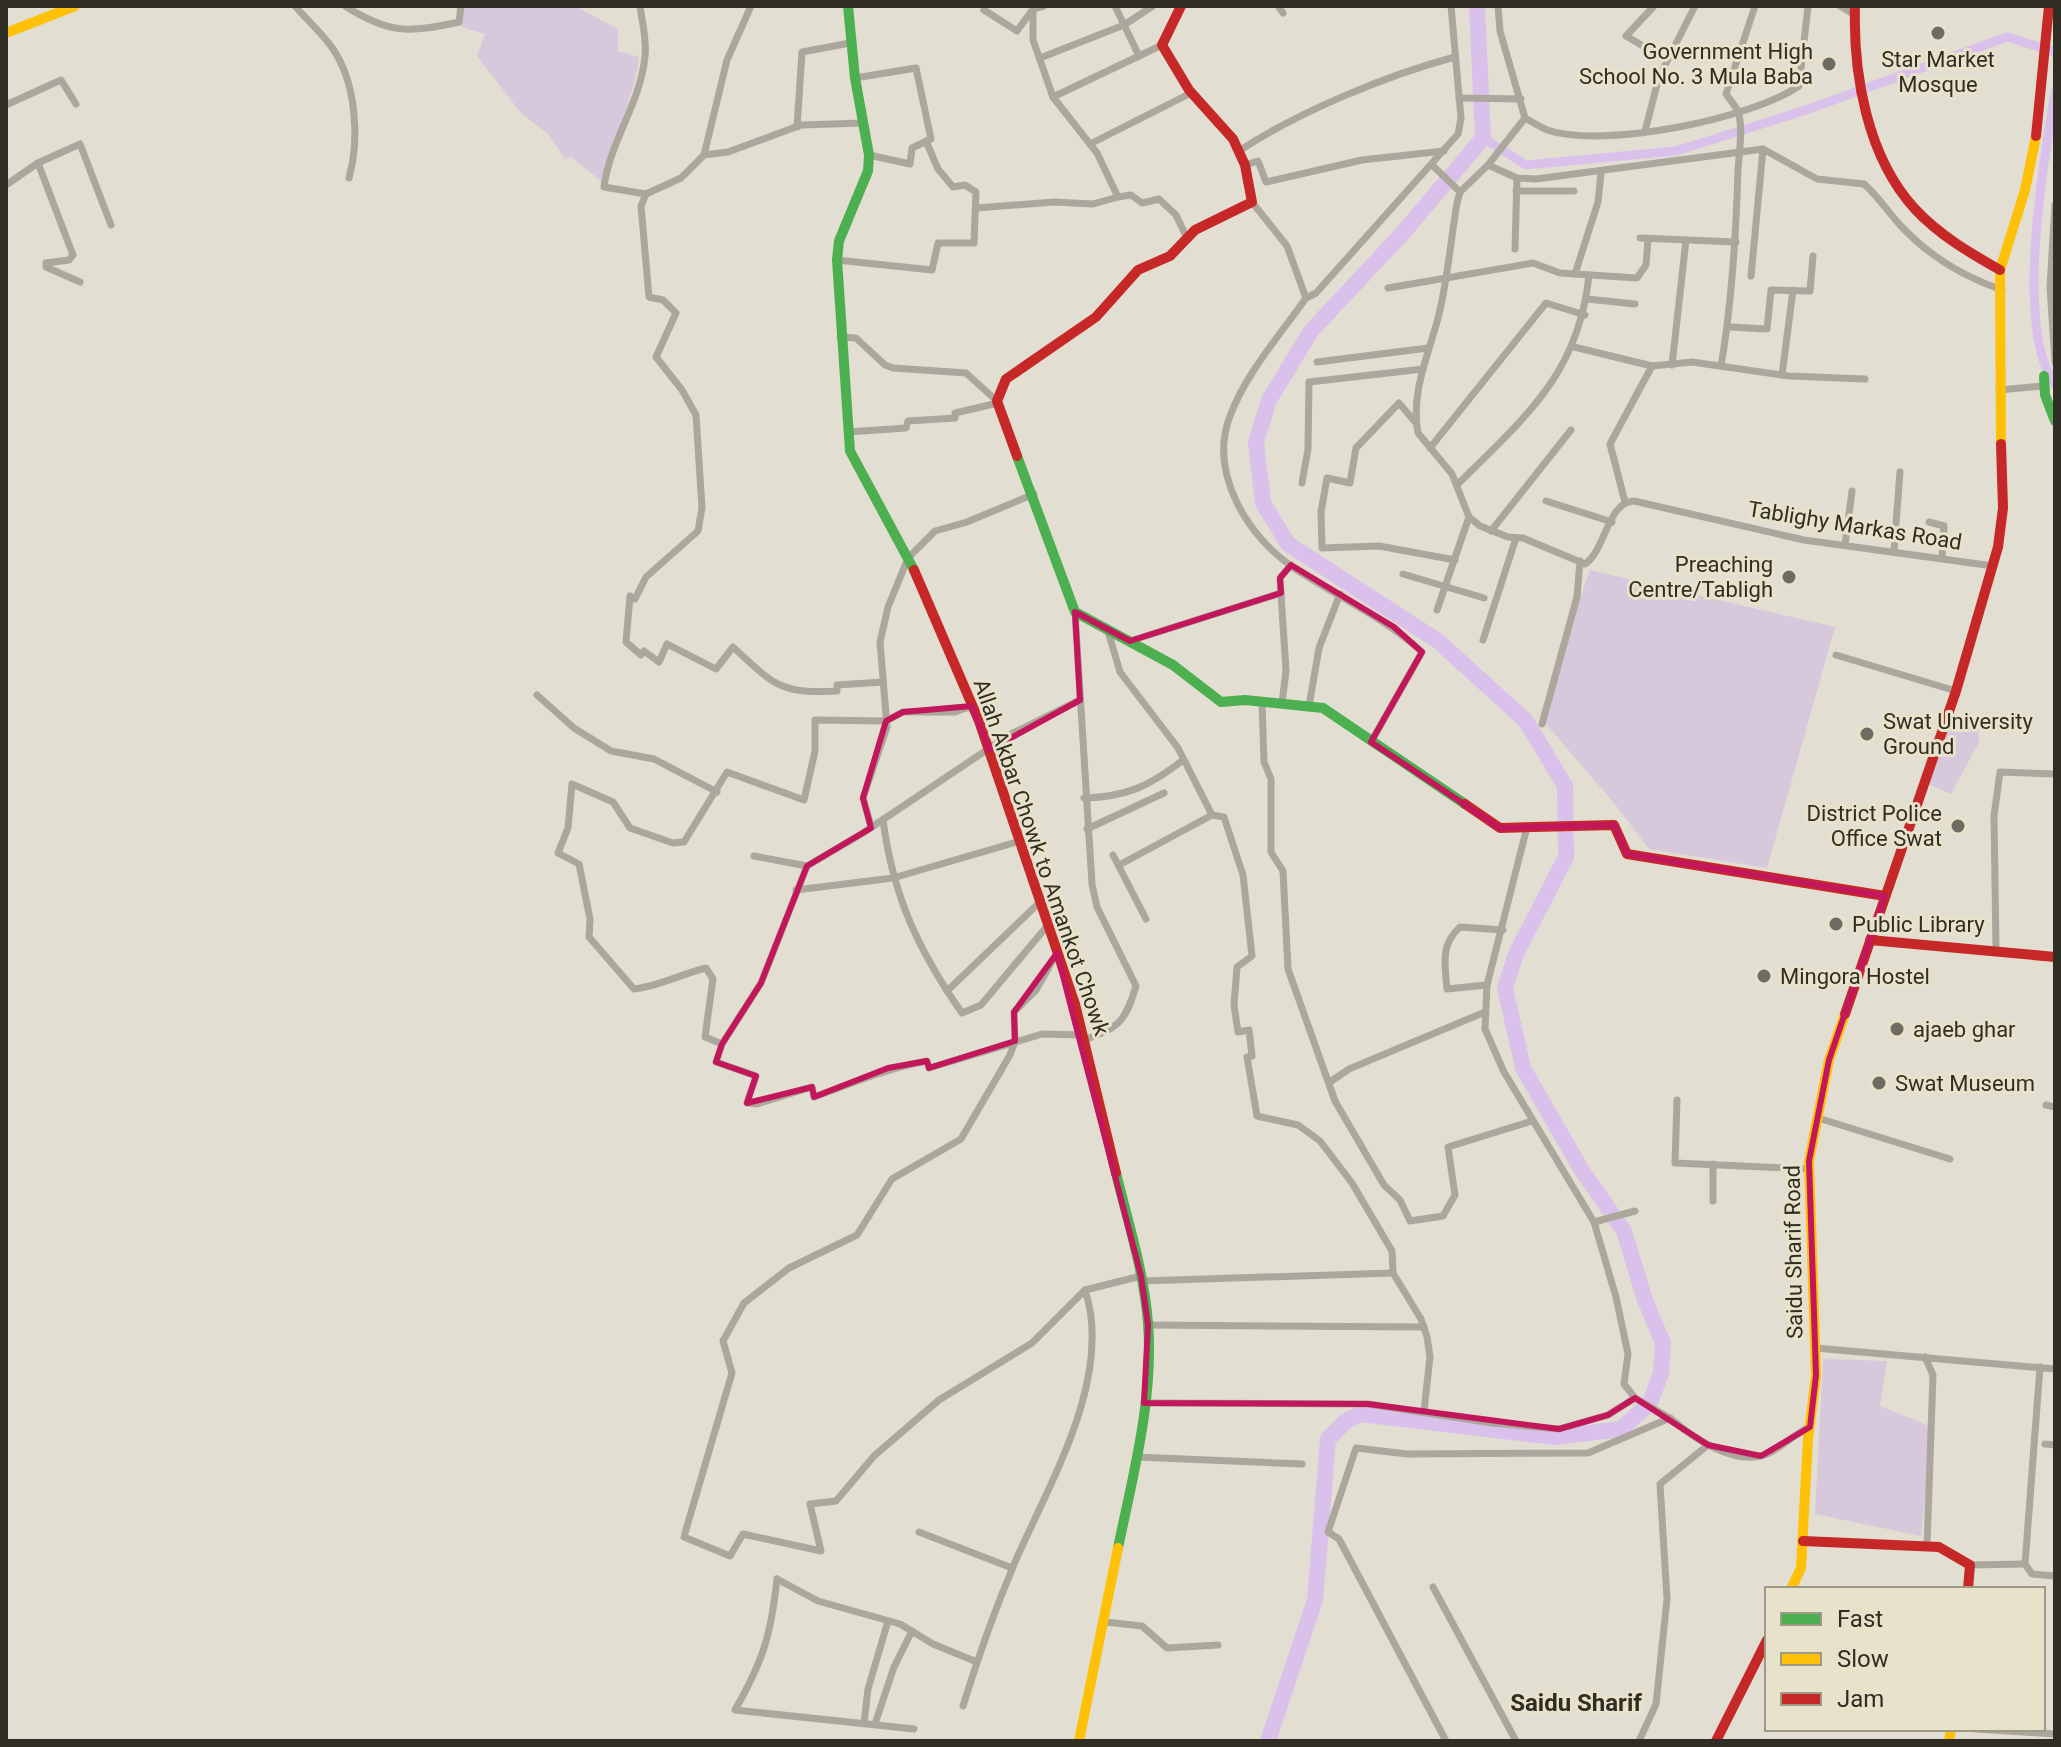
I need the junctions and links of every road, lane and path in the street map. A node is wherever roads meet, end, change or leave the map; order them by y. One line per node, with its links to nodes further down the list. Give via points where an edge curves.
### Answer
1 (75, 6): 25 (main road)
2 (295, 6): 57 (street, via 334,50 353,103 354,161)
3 (345, 6): 4 (street, via 378,26 412,32 459,22)
4 (461, 6)
5 (640, 6): 63 (street, via 646,55 604,187)
6 (751, 6): 50 (street, via 727,60)
7 (848, 6): 26 (main road, Allah Akbar Chowk to Amankot Chowk)
8 (1044, 6): 20 (street)
9 (1115, 6): 23 (street)
10 (1153, 6): 23 (street)
11 (1181, 6): 27 (main road)
12 (1451, 6): 29 (street)
13 (1498, 6): 36 (street)
14 (1654, 6): 31 (street, via 1626,36)
15 (1695, 6): 31 (street)
16 (1755, 6): 39 (street, via 1726,94)
17 (1808, 6): 39 (street, via 1799,86)
18 (1840, 6): 22 (street)
19 (2049, 6): 24 (main road)
20 (1033, 8): 21 (street, via 1017,31); 30 (street, via 1033,40)
21 (984, 10)
22 (1855, 10): 75 (main road, via 1855,68 1893,179 1908,202 1963,248)
23 (1124, 25): 28 (street); 30 (street)
24 (2050, 25): 75 (main road, via 2044,37 2035,143)
25 (6, 33)
26 (850, 43): 32 (main road, Allah Akbar Chowk to Amankot Chowk); 42 (street, via 802,52)
27 (1162, 45): 28 (street); 33 (main road)
28 (1139, 56): 34 (street)
29 (1455, 57): 35 (street); 47 (street, via 1294,119)
30 (1040, 58): 34 (street)
31 (1667, 60): 43 (street)
32 (855, 78): 41 (main road, Allah Akbar Chowk to Amankot Chowk); 44 (street, via 916,68 931,139)
33 (1191, 93): 45 (street); 47 (main road)
34 (1053, 97): 45 (street)
35 (1462, 98): 36 (street); 48 (street, via 1458,134)
36 (1518, 99): 40 (street)
37 (76, 104): 38 (street, via 61,80)
38 (6, 105)
39 (1739, 113): 43 (street); 49 (street)
40 (1525, 118): 43 (street, via 1548,130 1600,135); 55 (street)
41 (864, 123): 42 (street); 51 (main road, Allah Akbar Chowk to Amankot Chowk)
42 (797, 127): 50 (street, via 728,152)
43 (1645, 131)
44 (926, 141): 51 (street, via 912,148 910,164); 67 (street, via 953,187 965,185 976,192)
45 (1090, 144): 64 (street)
46 (1763, 149): 49 (street); 78 (street); 83 (street, via 1817,179 1864,184 1940,259 1975,281)
47 (1239, 151): 53 (main road)
48 (1444, 151): 53 (street, via 1362,160 1266,182 1258,161); 54 (street)
49 (1739, 153): 56 (street); 71 (street)
50 (704, 155): 63 (street, via 681,178)
51 (869, 155): 74 (main road, Allah Akbar Chowk to Amankot Chowk)
52 (38, 163): 59 (street); 68 (street, via 80,144); 80 (street, via 73,255 46,267)
53 (1245, 165): 65 (main road)
54 (1432, 165): 62 (street); 84 (street)
55 (1488, 165): 58 (street); 62 (street)
56 (1601, 173): 58 (street); 76 (street, via 1598,202)
57 (349, 178)
58 (1517, 178): 60 (street)
59 (6, 185)
60 (1516, 191): 61 (street); 72 (street)
61 (1574, 191)
62 (1460, 192): 79 (street)
63 (646, 194): 140 (street, via 641,206 649,297 663,300 676,313 656,357 696,415 702,508 698,531 646,577 635,599 630,596 626,642 659,662 667,644 716,669 733,647 778,686 796,693)
64 (1118, 197): 67 (street, via 1093,204); 69 (street, via 1131,195 1142,203 1159,199 1176,215)
65 (1252, 202): 69 (main road); 84 (street, via 1287,246)
66 (2055, 206): 88 (street)
67 (976, 208): 74 (street, via 974,243 938,243 932,270)
68 (111, 225)
69 (1187, 238): 103 (main road, via 1170,256 1138,270 1096,317 1006,379)
70 (1686, 240): 71 (street); 77 (street, via 1644,239 1646,265 1637,278); 95 (street)
71 (1736, 242): 89 (street)
72 (1515, 249)
73 (1813, 256): 82 (street, via 1810,291)
74 (837, 260): 90 (main road, Allah Akbar Chowk to Amankot Chowk)
75 (2000, 270): 83 (main road)
76 (1575, 274): 77 (street); 79 (street, via 1533,263)
77 (1589, 275): 85 (street)
78 (1751, 276)
79 (1445, 279): 81 (street); 92 (street)
80 (80, 282)
81 (1388, 288)
82 (1793, 290): 89 (street, via 1771,290 1767,329); 99 (street)
83 (2002, 290): 102 (main road)
84 (1306, 298): 127 (street, via 1249,379 1229,417 1225,440 1231,485 1241,511 1267,547)
85 (1587, 299): 86 (street); 87 (street)
86 (1635, 304)
87 (1585, 315): 91 (street); 108 (street, via 1546,303)
88 (2053, 315): 93 (street)
89 (1729, 327): 97 (street)
90 (840, 337): 103 (street, via 856,338 893,368 966,373); 107 (main road, Allah Akbar Chowk to Amankot Chowk)
91 (1574, 347): 96 (street); 111 (street, via 1554,380)
92 (1428, 348): 94 (street); 98 (street)
93 (2054, 357)
94 (1317, 362)
95 (1672, 365): 96 (street); 97 (street)
96 (1652, 366): 115 (street, via 1610,444)
97 (1721, 366): 99 (street)
98 (1423, 369): 105 (street); 110 (street, via 1309,382)
99 (1782, 375): 101 (street)
100 (2049, 376): 102 (street); 104 (main road)
101 (1865, 379)
102 (1999, 390): 128 (main road, via 2003,508); 141 (main road, via 2006,507 2001,546)
103 (998, 402): 107 (street, via 955,413 955,418 908,421 906,428); 113 (main road)
104 (2055, 421)
105 (1416, 423): 108 (street); 125 (street, via 1399,403 1356,448 1350,483 1327,478 1322,548 1379,546)
106 (1571, 430): 119 (street)
107 (846, 432): 124 (main road, Allah Akbar Chowk to Amankot Chowk, via 854,463)
108 (1430, 448): 111 (street)
109 (1900, 472): 122 (street)
110 (1302, 483)
111 (1458, 484): 116 (street)
112 (1852, 491): 121 (street)
113 (1034, 494): 124 (street, via 935,531); 135 (main road)
114 (1546, 501): 117 (street)
115 (1625, 502): 117 (street); 121 (street, Tablighy Markas Road)
116 (1469, 517): 119 (street); 125 (street)
117 (1612, 522): 126 (street, via 1593,558 1585,564)
118 (1929, 522): 123 (street, via 1944,526)
119 (1491, 531): 120 (street)
120 (1516, 538): 126 (street); 137 (street)
121 (1845, 545): 122 (street, Tablighy Markas Road)
122 (1894, 550): 123 (street, Tablighy Markas Road)
123 (1942, 557): 128 (street, Tablighy Markas Road)
124 (908, 558): 140 (street, via 880,642); 146 (main road, Allah Akbar Chowk to Amankot Chowk)
125 (1455, 560): 130 (street)
126 (1580, 561): 149 (street, via 1577,597)
127 (1291, 565): 131 (street, via 1280,578); 132 (street)
128 (1993, 566): 141 (main road)
129 (1403, 574): 130 (street)
130 (1445, 585): 133 (street); 134 (street)
131 (1281, 593): 138 (street); 145 (street, via 1286,671)
132 (1340, 594): 147 (street, via 1319,648); 150 (street, via 1394,627 1422,652)
133 (1484, 598)
134 (1437, 610)
135 (1075, 612): 136 (main road); 143 (street)
136 (1108, 631): 138 (main road); 152 (street, via 1120,672)
137 (1483, 640)
138 (1130, 641): 144 (main road, via 1173,665 1221,702)
139 (1836, 655): 141 (street)
140 (883, 682): 148 (street)
141 (1956, 692): 169 (main road, Saidu Sharif Road)
142 (537, 695): 154 (street, via 611,751 654,759)
143 (1080, 700): 151 (street); 156 (street)
144 (1262, 702): 145 (main road); 184 (street, via 1264,762 1271,779 1271,852 1283,871 1288,969)
145 (1282, 703): 147 (main road)
146 (972, 706): 148 (street, via 955,712 903,712); 151 (main road, Allah Akbar Chowk to Amankot Chowk)
147 (1309, 706): 150 (main road, via 1323,708)
148 (886, 721): 154 (street, via 815,720 815,751 804,800 727,772); 159 (street, via 863,798)
149 (1542, 724)
150 (1371, 742): 161 (main road, via 1500,828)
151 (989, 750): 158 (street); 162 (main road, Allah Akbar Chowk to Amankot Chowk)
152 (1183, 760): 156 (street, via 1118,797); 157 (street)
153 (2055, 774): 175 (street, via 2000,772 1994,816)
154 (717, 792): 183 (street, via 684,842 673,843 630,828 613,802 572,784 568,828 558,853 579,864 589,937 634,989 706,968 713,979 705,1037)
155 (1164, 793): 160 (street)
156 (1084, 798): 160 (street)
157 (1212, 815): 165 (street); 196 (street, via 1224,817 1243,875 1252,956 1237,967 1234,1005 1238,1032 1249,1030 1252,1056 1247,1057 1257,1116 1298,1125 1336,1158 1392,1251)
158 (883, 820): 159 (street); 167 (street)
159 (871, 826): 166 (street)
160 (1087, 829): 181 (street, via 1097,907 1136,986 1117,1028)
161 (1526, 831): 169 (main road, via 1614,825 1627,854); 173 (street)
162 (1020, 841): 167 (street); 170 (main road, Allah Akbar Chowk to Amankot Chowk)
163 (1113, 855): 165 (street)
164 (754, 856): 166 (street)
165 (1121, 864): 171 (street)
166 (807, 866): 168 (street)
167 (893, 878): 168 (street); 179 (street, via 902,908)
168 (796, 890): 183 (street, via 761,983)
169 (1885, 896): 174 (main road, Saidu Sharif Road)
170 (1040, 902): 172 (main road, Allah Akbar Chowk to Amankot Chowk); 179 (street)
171 (1146, 919)
172 (1048, 925): 176 (main road, Allah Akbar Chowk to Amankot Chowk); 179 (street, via 981,1005 962,1013)
173 (1503, 930): 178 (street); 178 (street, via 1460,927 1444,952 1447,989)
174 (1870, 940): 175 (main road); 188 (main road, Saidu Sharif Road, via 1829,1060)
175 (1996, 949): 177 (main road)
176 (1057, 953): 181 (main road, Allah Akbar Chowk to Amankot Chowk); 182 (street, via 1036,990 1014,1012)
177 (2055, 957)
178 (1487, 985): 180 (street)
179 (947, 991)
180 (1485, 1012): 184 (street, via 1349,1069); 189 (street, via 1485,1029)
181 (1083, 1038): 182 (street, via 1042,1034); 197 (main road, Allah Akbar Chowk to Amankot Chowk)
182 (1015, 1041): 183 (street, via 929,1068 927,1061 888,1068 814,1097 812,1087 757,1104 747,1103 756,1076 716,1062); 198 (street, via 961,1139 892,1179 857,1235 789,1268 744,1303 723,1341 732,1373 685,1535 730,1556 743,1534 821,1551 810,1504 836,1501 874,1456 939,1400 1032,1343)
183 (722, 1044)
184 (1330, 1082): 189 (street, via 1335,1101 1410,1221 1443,1216 1455,1195 1448,1147)
185 (1677, 1100): 191 (street, via 1675,1163)
186 (2046, 1105): 187 (street)
187 (2055, 1107)
188 (1818, 1118): 190 (street); 192 (main road, Saidu Sharif Road)
189 (1532, 1121): 195 (street)
190 (1950, 1159)
191 (1713, 1164): 192 (street); 193 (street)
192 (1809, 1169): 201 (main road, Saidu Sharif Road)
193 (1713, 1201)
194 (1635, 1211): 195 (street)
195 (1594, 1222): 205 (street, via 1628,1354 1624,1384)
196 (1393, 1273): 197 (street); 200 (street)
197 (1141, 1278): 198 (street); 199 (main road, Allah Akbar Chowk to Amankot Chowk)
198 (1085, 1290): 220 (street, via 1093,1314 1078,1420)
199 (1148, 1325): 200 (street); 206 (main road, Allah Akbar Chowk to Amankot Chowk)
200 (1424, 1327): 207 (street, via 1430,1357)
201 (1815, 1348): 202 (street); 209 (main road, Saidu Sharif Road)
202 (1925, 1357): 203 (street); 217 (street, via 1933,1375)
203 (2040, 1367): 204 (street); 218 (street)
204 (2055, 1369)
205 (1635, 1398): 207 (street, via 1608,1415 1559,1429); 208 (street)
206 (1144, 1403): 207 (street, via 1368,1404); 213 (main road, Allah Akbar Chowk to Amankot Chowk)
207 (1424, 1411)
208 (1670, 1418): 211 (street); 238 (street, via 1588,1453 1407,1454 1356,1448 1328,1532 1339,1539)
209 (1810, 1427): 211 (street, via 1761,1456); 216 (main road, Saidu Sharif Road)
210 (2045, 1444): 212 (street)
211 (1708, 1445): 240 (street, via 1660,1484 1667,1599 1656,1704)
212 (2055, 1445)
213 (1137, 1457): 214 (street); 226 (main road, Allah Akbar Chowk to Amankot Chowk)
214 (1302, 1464)
215 (919, 1532): 220 (street)
216 (1803, 1541): 217 (main road); 223 (main road, Saidu Sharif Road, via 1801,1568)
217 (1927, 1545): 219 (main road, via 1949,1550)
218 (2025, 1564): 219 (street); 221 (street, via 2032,1574)
219 (1970, 1565): 224 (main road)
220 (1012, 1568): 230 (street)
221 (2055, 1576)
222 (1433, 1587): 239 (street)
223 (1792, 1587)
224 (1968, 1587)
225 (888, 1621): 227 (street); 232 (street); 232 (street, via 818,1601 777,1579 772,1632 735,1710)
226 (1105, 1622): 229 (street, via 1142,1626 1167,1648); 237 (main road, Allah Akbar Chowk to Amankot Chowk)
227 (912, 1631): 230 (street); 233 (street)
228 (1765, 1644): 241 (main road)
229 (1218, 1645)
230 (977, 1662): 231 (street)
231 (963, 1706)
232 (864, 1723): 233 (street)
233 (875, 1724): 234 (street)
234 (914, 1729)
235 (2008, 1731): 236 (street)
236 (2055, 1734)
237 (1079, 1741)
238 (1446, 1741)
239 (1516, 1741)
240 (1639, 1741)
241 (1716, 1741)

